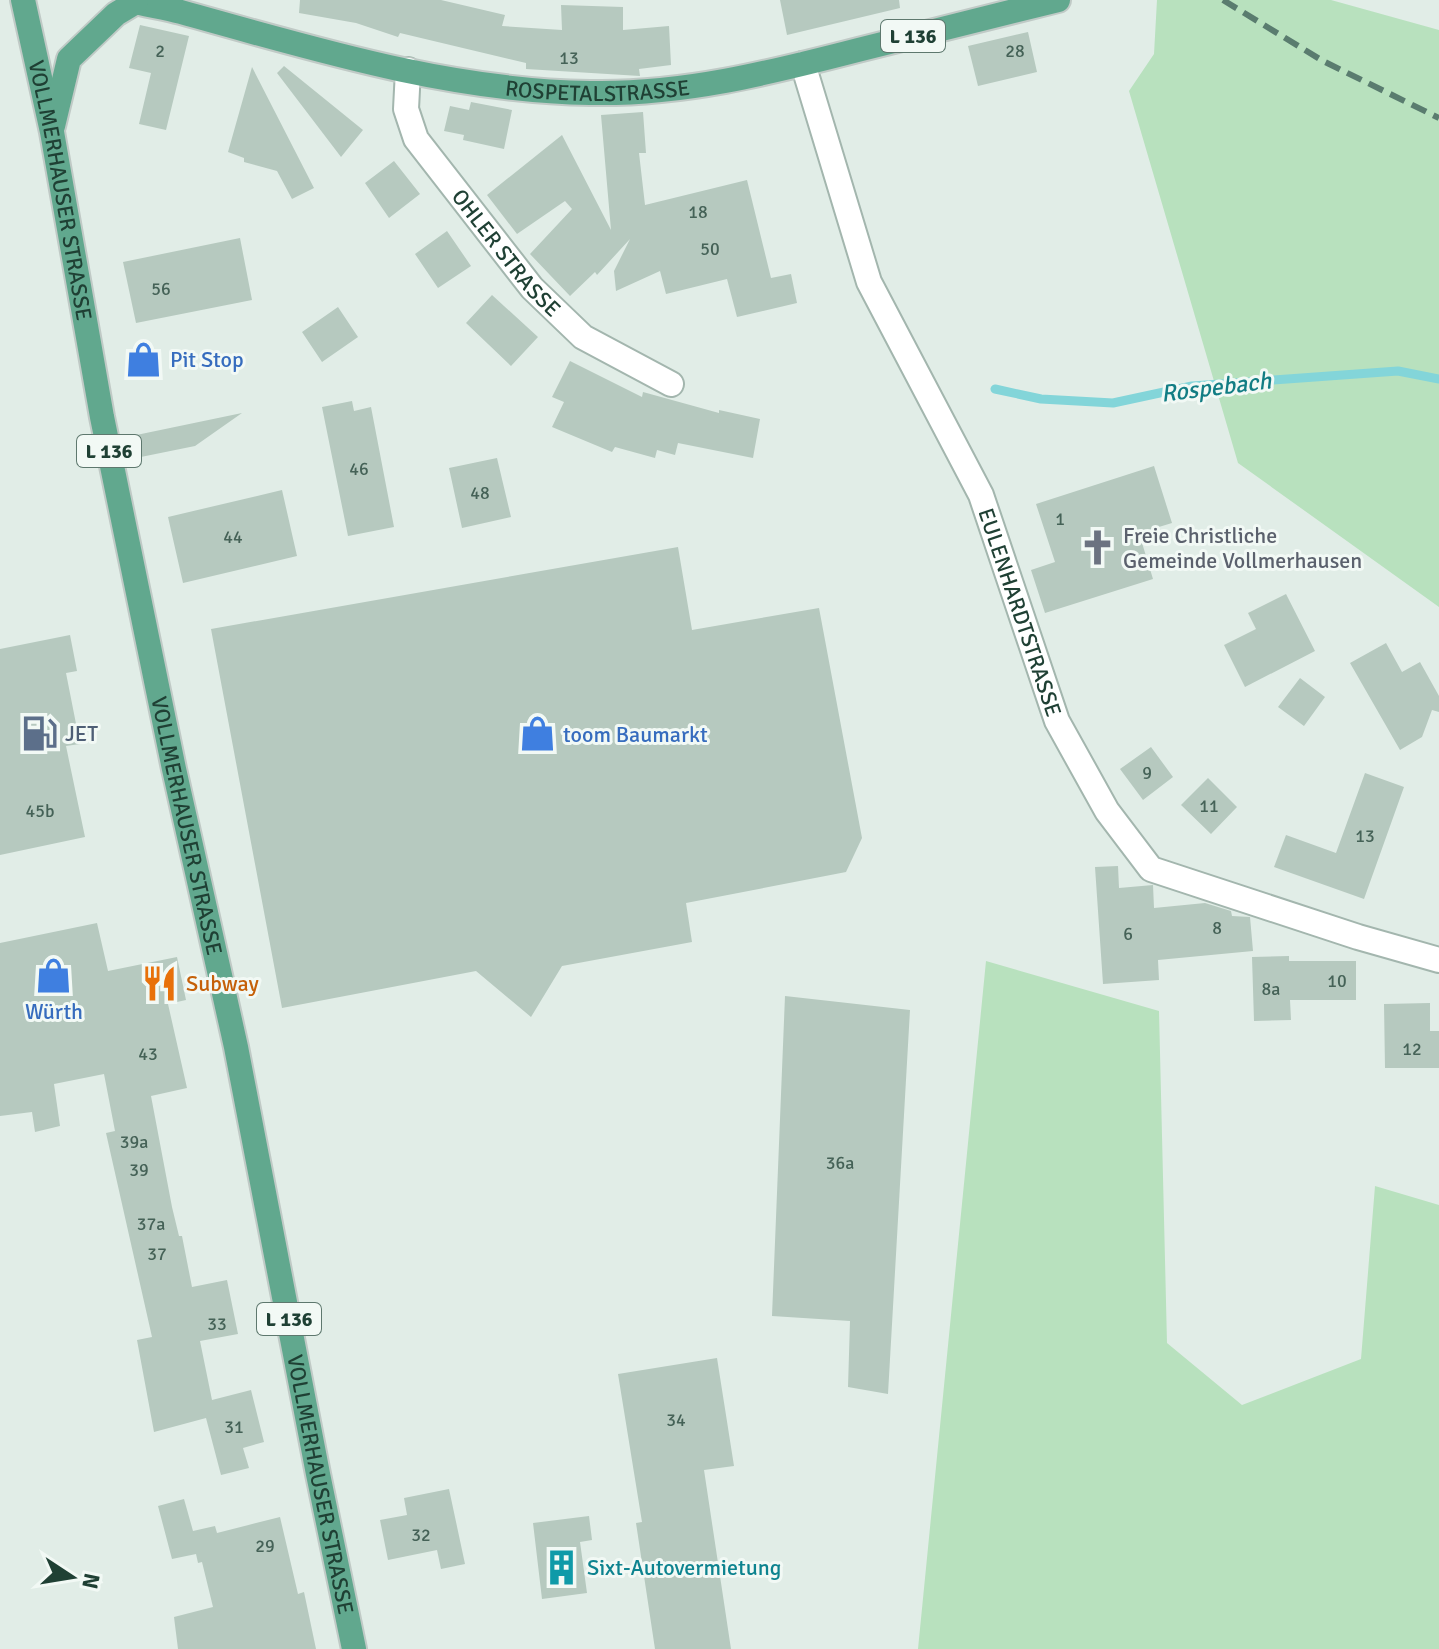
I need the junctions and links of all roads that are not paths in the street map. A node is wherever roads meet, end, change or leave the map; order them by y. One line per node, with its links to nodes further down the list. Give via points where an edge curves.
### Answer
1 (23, 0): 6 (main road, VOLLMERHAUSER STRASSE / L 136)
2 (1058, 0): 4 (main road, ROSPETALSTRASSE / L 136)
3 (132, 1): 5 (main road, ROSPETALSTRASSE / L 136, via 311,50); 6 (main road, ROSPETALSTRASSE / L 136, via 69,59)
4 (803, 64): 5 (main road, ROSPETALSTRASSE / L 136, via 704,86 590,93 504,87); 8 (street, EULENHARDTSTRASSE, via 869,282 981,495 1057,721 1107,811 1151,869)
5 (408, 70): 7 (street, OHLER STRASSE, via 406,109 416,139 532,288 583,337)
6 (52, 132): 9 (main road, VOLLMERHAUSER STRASSE / L 136, via 105,433 239,1062)
7 (671, 384)
8 (1439, 960)
9 (354, 1649)

